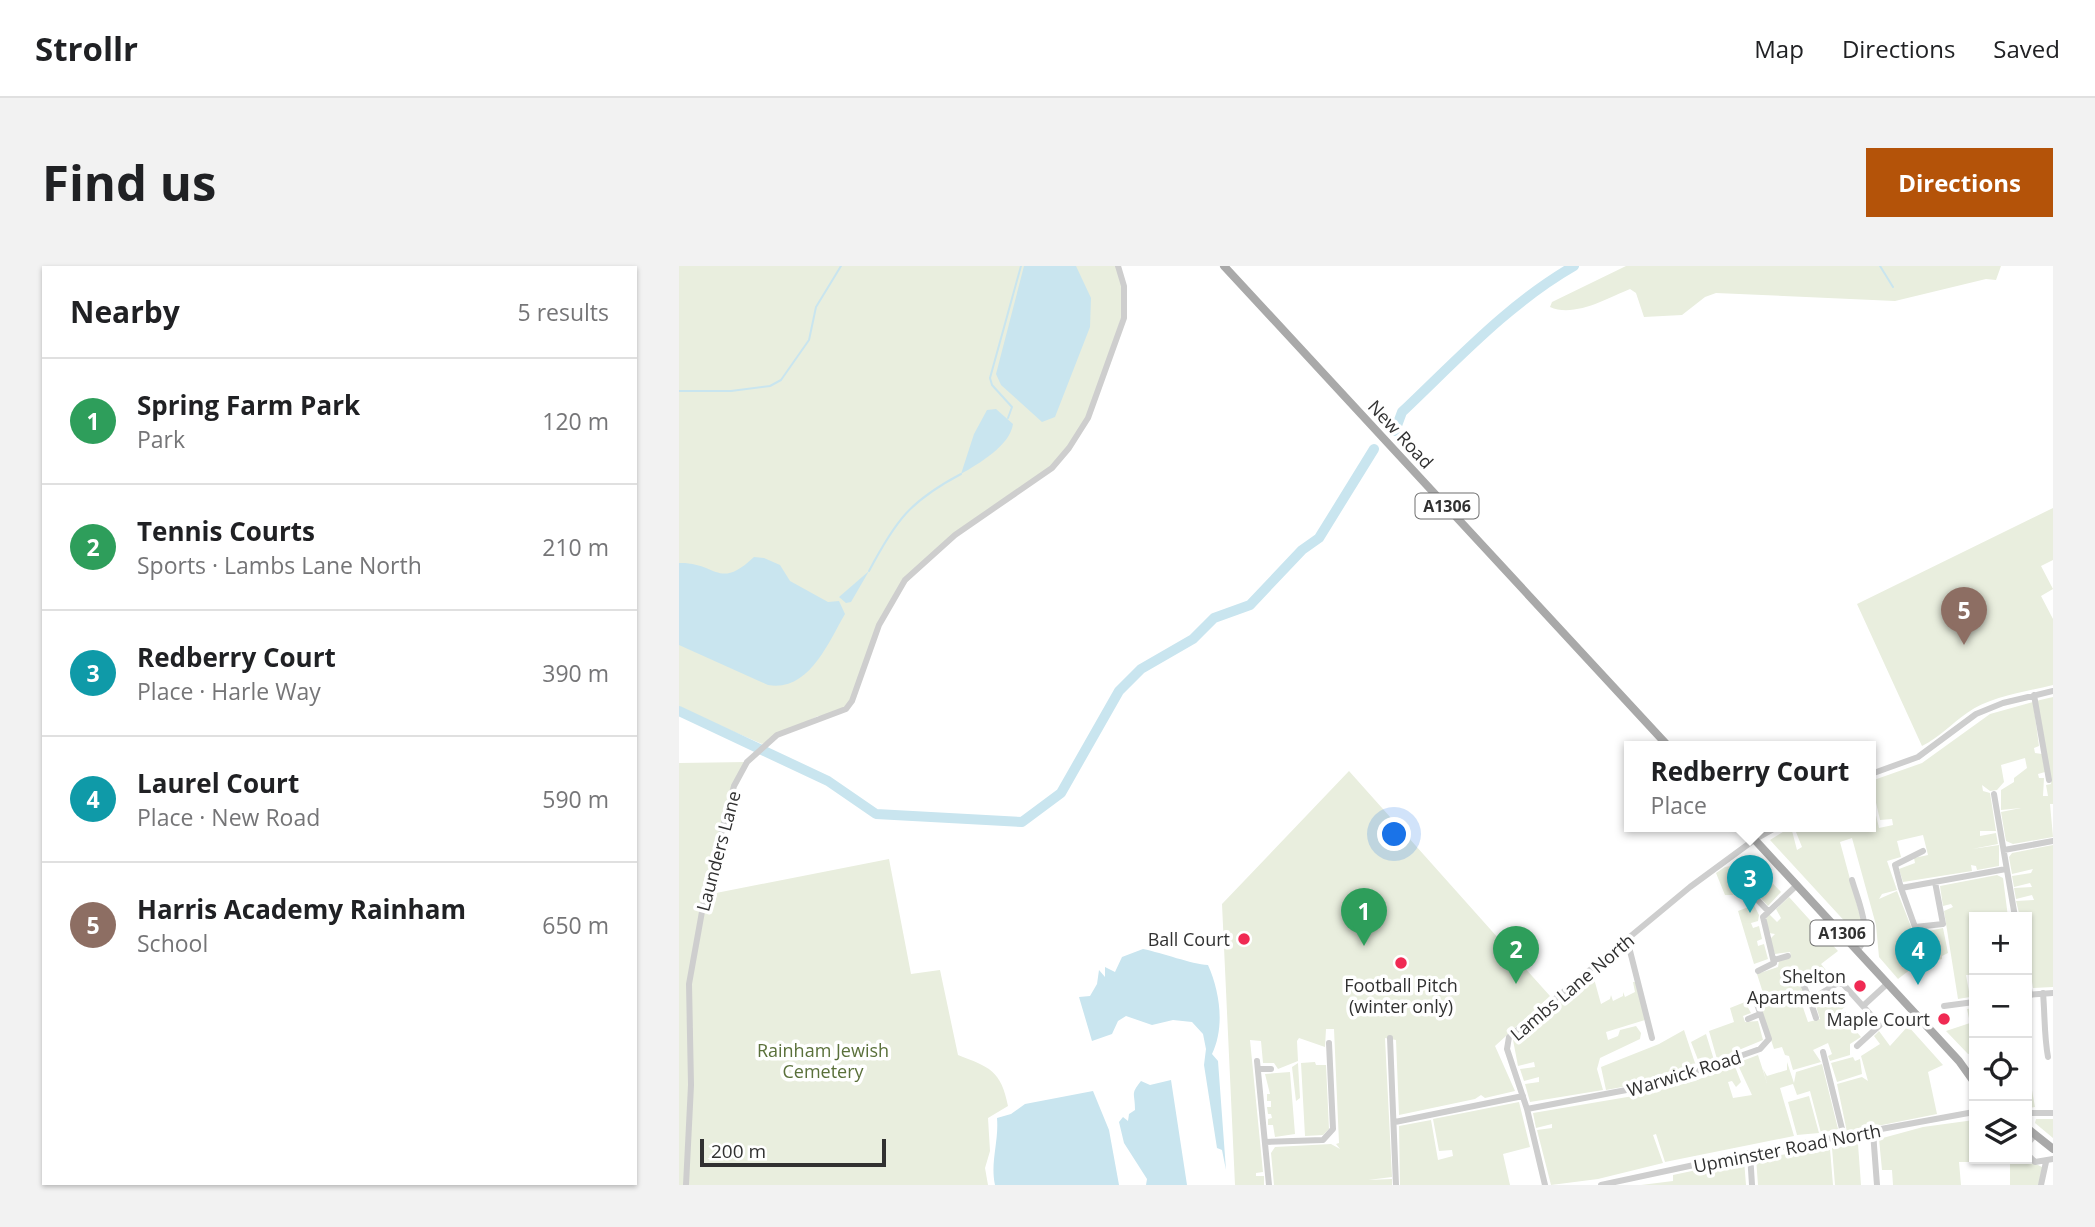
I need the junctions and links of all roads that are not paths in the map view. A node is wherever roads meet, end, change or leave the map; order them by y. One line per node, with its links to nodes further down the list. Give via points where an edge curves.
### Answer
1 (1118, 266): 67 (street, Launders Lane, via 1124,286 1124,318 1088,418 1069,449 1052,468 955,535 905,580 879,625 846,709 792,728 766,744 747,762 734,786 689,984 691,1085)
2 (1224, 266): 5 (main road, New Road / A1306)
3 (2053, 691): 4 (street)
4 (2034, 695): 6 (street, via 1976,714 1919,757); 7 (street)
5 (1663, 741)
6 (1876, 772)
7 (2049, 780)
8 (1994, 794): 13 (street)
9 (1747, 832): 11 (main road, A1306)
10 (1768, 832): 11 (street, Lambs Lane North)
11 (1754, 840): 18 (main road, A1306); 23 (street, Lambs Lane North)
12 (2053, 841): 13 (street)
13 (2004, 850): 15 (street)
14 (1923, 851): 20 (street, via 1894,867)
15 (2006, 869): 17 (street); 22 (street)
16 (1852, 880): 24 (street, via 1865,928 1864,943)
17 (1935, 881): 20 (street); 20 (street, via 1943,924 1916,927)
18 (1797, 885): 21 (street); 24 (main road, A1306)
19 (1746, 888): 21 (street)
20 (1901, 888)
21 (1768, 911): 26 (street, via 1762,924)
22 (2014, 912)
23 (1627, 939): 42 (street); 51 (street, Lambs Lane North, via 1509,1037 1507,1049)
24 (1858, 950): 29 (main road, A1306)
25 (1787, 956): 26 (street)
26 (1774, 960): 27 (street)
27 (1758, 971)
28 (1803, 984): 33 (street)
29 (1887, 984): 36 (street); 50 (main road, A1306)
30 (2043, 993): 31 (street); 32 (street); 46 (street)
31 (2053, 993)
32 (2032, 994)
33 (1810, 1000): 36 (street, via 1838,983); 39 (street)
34 (1756, 1001): 38 (street, Warwick Road)
35 (1969, 1003): 37 (street)
36 (1863, 1006): 44 (street, via 1880,1025)
37 (1944, 1006)
38 (1761, 1014): 40 (street); 52 (street, Warwick Road, via 1769,1039 1760,1049 1663,1083)
39 (1816, 1018)
40 (1748, 1019)
41 (1390, 1038): 56 (street)
42 (1653, 1038)
43 (1329, 1043): 62 (street, via 1330,1136)
44 (1857, 1045)
45 (1823, 1052): 60 (street)
46 (2048, 1057)
47 (1257, 1060): 48 (street)
48 (1258, 1069): 49 (street); 62 (street)
49 (1272, 1069)
50 (1969, 1071)
51 (1523, 1096): 52 (street, Lambs Lane North); 56 (street)
52 (1527, 1109): 70 (street, Lambs Lane North)
53 (1969, 1113): 57 (street, Upminster Road North)
54 (2032, 1113): 55 (street)
55 (2053, 1113)
56 (1395, 1122): 69 (street)
57 (1873, 1132): 60 (street, Upminster Road North); 73 (street)
58 (2032, 1132): 59 (main road)
59 (2035, 1135): 61 (street); 63 (main road)
60 (1844, 1137): 64 (street, Upminster Road North)
61 (2032, 1138)
62 (1265, 1142): 68 (street)
63 (2053, 1150)
64 (1750, 1153): 71 (street, Upminster Road North); 72 (street)
65 (2032, 1159): 66 (street)
66 (2049, 1161): 74 (street)
67 (685, 1185)
68 (1269, 1185)
69 (1396, 1185)
70 (1545, 1185)
71 (1601, 1185)
72 (1752, 1185)
73 (1878, 1185)
74 (2041, 1185)

